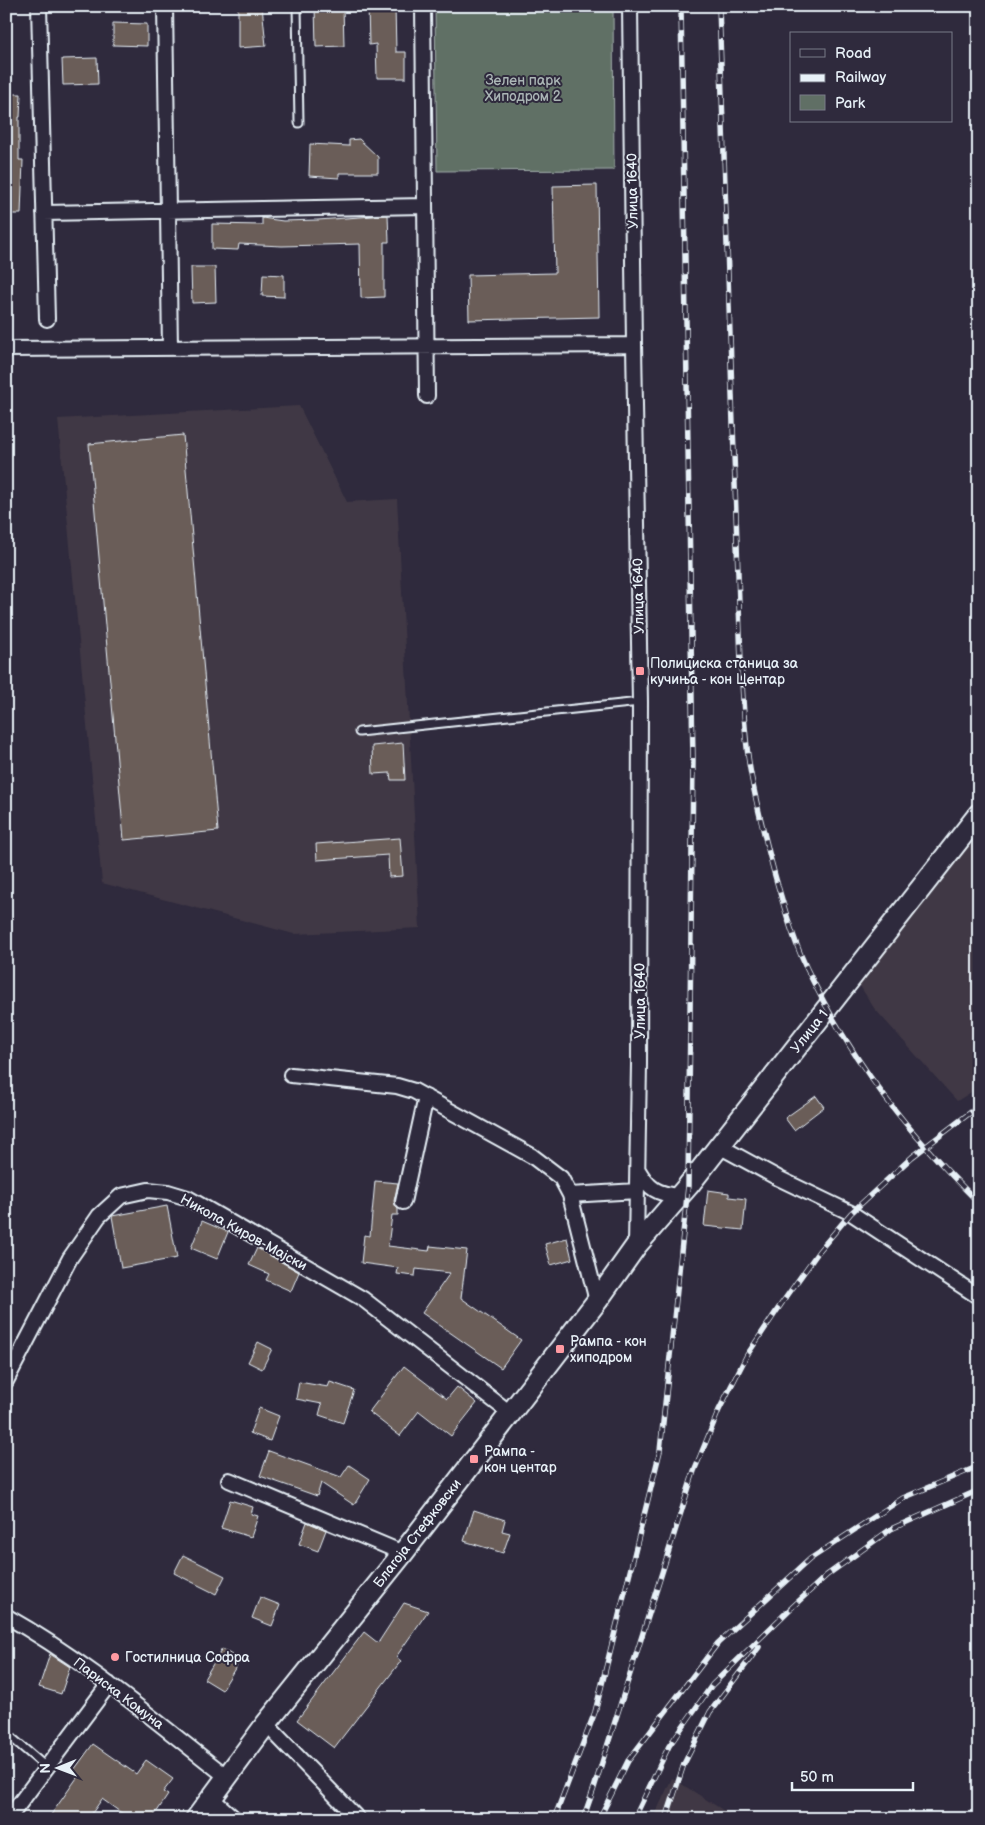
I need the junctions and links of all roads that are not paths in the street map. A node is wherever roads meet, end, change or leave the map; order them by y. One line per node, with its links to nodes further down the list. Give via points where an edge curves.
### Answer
1 (39, 6): 9 (street)
2 (165, 6): 8 (street)
3 (297, 6): 6 (lane)
4 (423, 6): 7 (street)
5 (630, 6): 11 (street, Улица 1640)
6 (299, 123)
7 (425, 206): 8 (street); 12 (street)
8 (168, 211): 9 (street); 13 (street)
9 (44, 213): 10 (street)
10 (47, 319)
11 (634, 345): 12 (street); 16 (street, Улица 1640)
12 (426, 346): 13 (street); 15 (street)
13 (170, 348): 14 (street)
14 (6, 349)
15 (427, 396)
16 (640, 702): 17 (lane); 22 (street, Улица 1640)
17 (359, 732)
18 (979, 814): 21 (main road, Улица 1)
19 (291, 1075): 20 (street, via 397,1086)
20 (426, 1097): 24 (street, via 532,1156 561,1178); 26 (street)
21 (719, 1146): 25 (main road, Улица 1); 28 (street, via 851,1213)
22 (638, 1170): 23 (street, Улица 1640); 25 (street, via 654,1190)
23 (637, 1191): 24 (street); 27 (street, Улица 1640)
24 (570, 1195): 29 (street)
25 (679, 1196): 27 (main road, Улица 1)
26 (403, 1202)
27 (636, 1246): 29 (main road, Благоја Стефковски)
28 (979, 1297)
29 (597, 1301): 31 (main road, Благоја Стефковски)
30 (6, 1381): 31 (street, Никола Киров-Мајски, via 70,1258 99,1216 121,1196 148,1190 188,1198 363,1299)
31 (510, 1413): 33 (main road, Благоја Стефковски)
32 (229, 1480): 33 (street)
33 (403, 1553): 36 (main road, Благоја Стефковски)
34 (6, 1616): 35 (street, Париска Комуна, via 37,1633)
35 (109, 1684): 38 (street); 39 (street, Париска Комуна)
36 (266, 1724): 39 (main road, Благоја Стефковски); 44 (street)
37 (6, 1733): 38 (lane)
38 (47, 1768): 41 (street)
39 (227, 1777): 40 (main road, Благоја Стефковски)
40 (211, 1798): 42 (main road, Благоја Стефковски); 43 (street)
41 (8, 1819)
42 (196, 1819)
43 (235, 1819)
44 (358, 1819)

